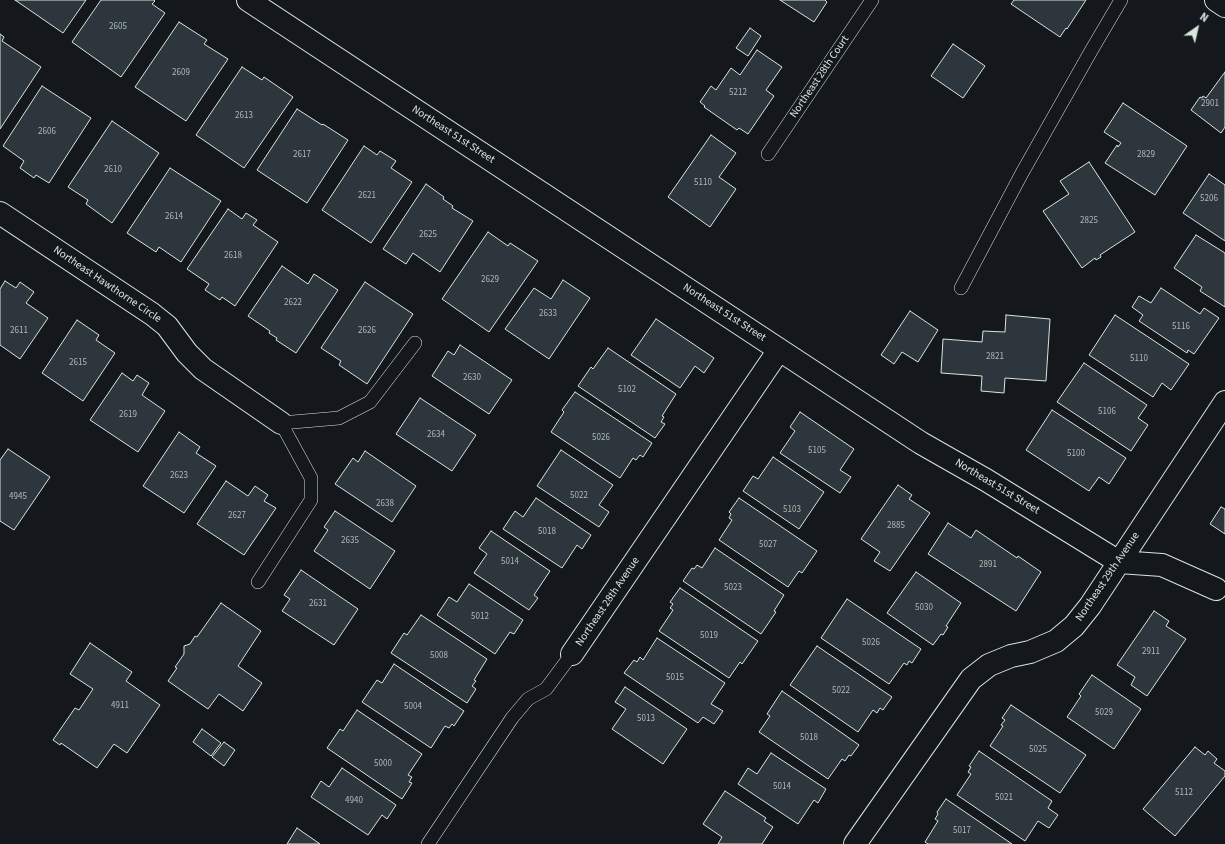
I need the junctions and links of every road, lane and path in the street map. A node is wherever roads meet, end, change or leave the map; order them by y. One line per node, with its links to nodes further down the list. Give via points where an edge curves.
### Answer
1 (248, 0): 10 (street, Northeast 51st Street)
2 (872, 0): 6 (lane, Northeast 28th Court)
3 (1121, 0): 8 (lane, via 1022,173)
4 (1216, 0): 5 (street)
5 (1225, 6)
6 (768, 154)
7 (0, 213): 12 (street, Northeast Hawthorne Circle, via 152,314 167,326 202,369)
8 (961, 288)
9 (415, 343): 12 (lane, via 370,402 339,418)
10 (779, 350): 13 (street, Northeast 51st Street, via 921,444 986,480); 16 (street, Northeast 28th Avenue)
11 (1225, 402): 13 (street, Northeast 29th Avenue)
12 (281, 423): 14 (lane, via 311,478 311,500)
13 (1119, 562): 15 (street, Northeast 51st Street, via 1162,565); 18 (street, Northeast 29th Avenue, via 1090,606 1074,626 1056,641 989,665 971,680)
14 (258, 582)
15 (1216, 590)
16 (572, 654): 17 (lane, Northeast 28th Avenue, via 546,689 528,699 512,718)
17 (428, 844)
18 (855, 844)

